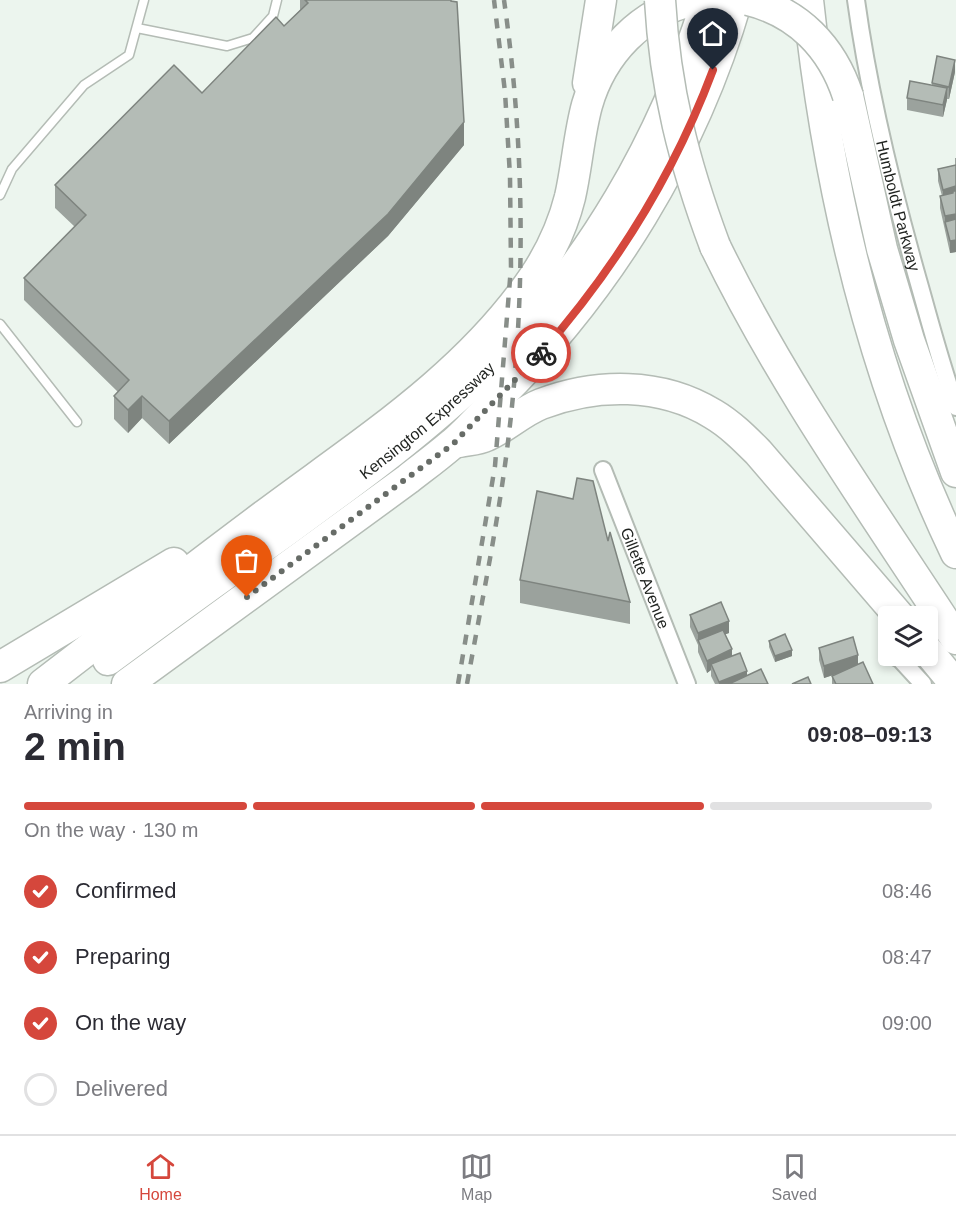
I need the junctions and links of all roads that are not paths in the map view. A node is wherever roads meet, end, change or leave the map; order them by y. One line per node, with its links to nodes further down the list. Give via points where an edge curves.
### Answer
1 (144, 0): 11 (lane)
2 (278, 0): 11 (lane, via 273,16 253,38 227,46)
3 (601, 0): 12 (highway)
4 (660, 0): 23 (highway, bridge, via 678,134 715,246 795,392)
5 (694, 0): 12 (highway, via 665,9 633,30 609,57)
6 (707, 0): 28 (highway, Kensington Expressway, via 679,80 641,160 598,232 529,324 444,409 369,471)
7 (737, 0): 17 (highway, Kensington Expressway, via 696,114 635,227 546,347)
8 (748, 0): 19 (highway, bridge, via 784,13 812,34 834,63 848,96 882,249 909,340)
9 (808, 0): 21 (highway, via 824,125 844,231 897,407)
10 (856, 0): 15 (street, Humboldt Parkway, via 895,195)
11 (137, 28): 13 (lane, via 129,55 84,85 12,169)
12 (587, 104): 20 (highway, via 566,209 534,277 491,331 448,374)
13 (0, 195)
14 (0, 324): 16 (lane)
15 (956, 407)
16 (77, 422)
17 (453, 444): 22 (highway, via 486,436 541,404 598,389 628,388 686,400 736,430 758,452); 29 (highway, Kensington Expressway)
18 (603, 470): 30 (street, Gillette Avenue)
19 (956, 472)
20 (293, 495): 26 (highway, via 262,504 181,560); 27 (highway)
21 (956, 553)
22 (890, 606)
23 (956, 639)
24 (938, 663): 32 (highway)
25 (906, 666): 31 (street)
26 (0, 667)
27 (43, 684)
28 (74, 684)
29 (127, 684)
30 (687, 684)
31 (923, 684)
32 (955, 684)

